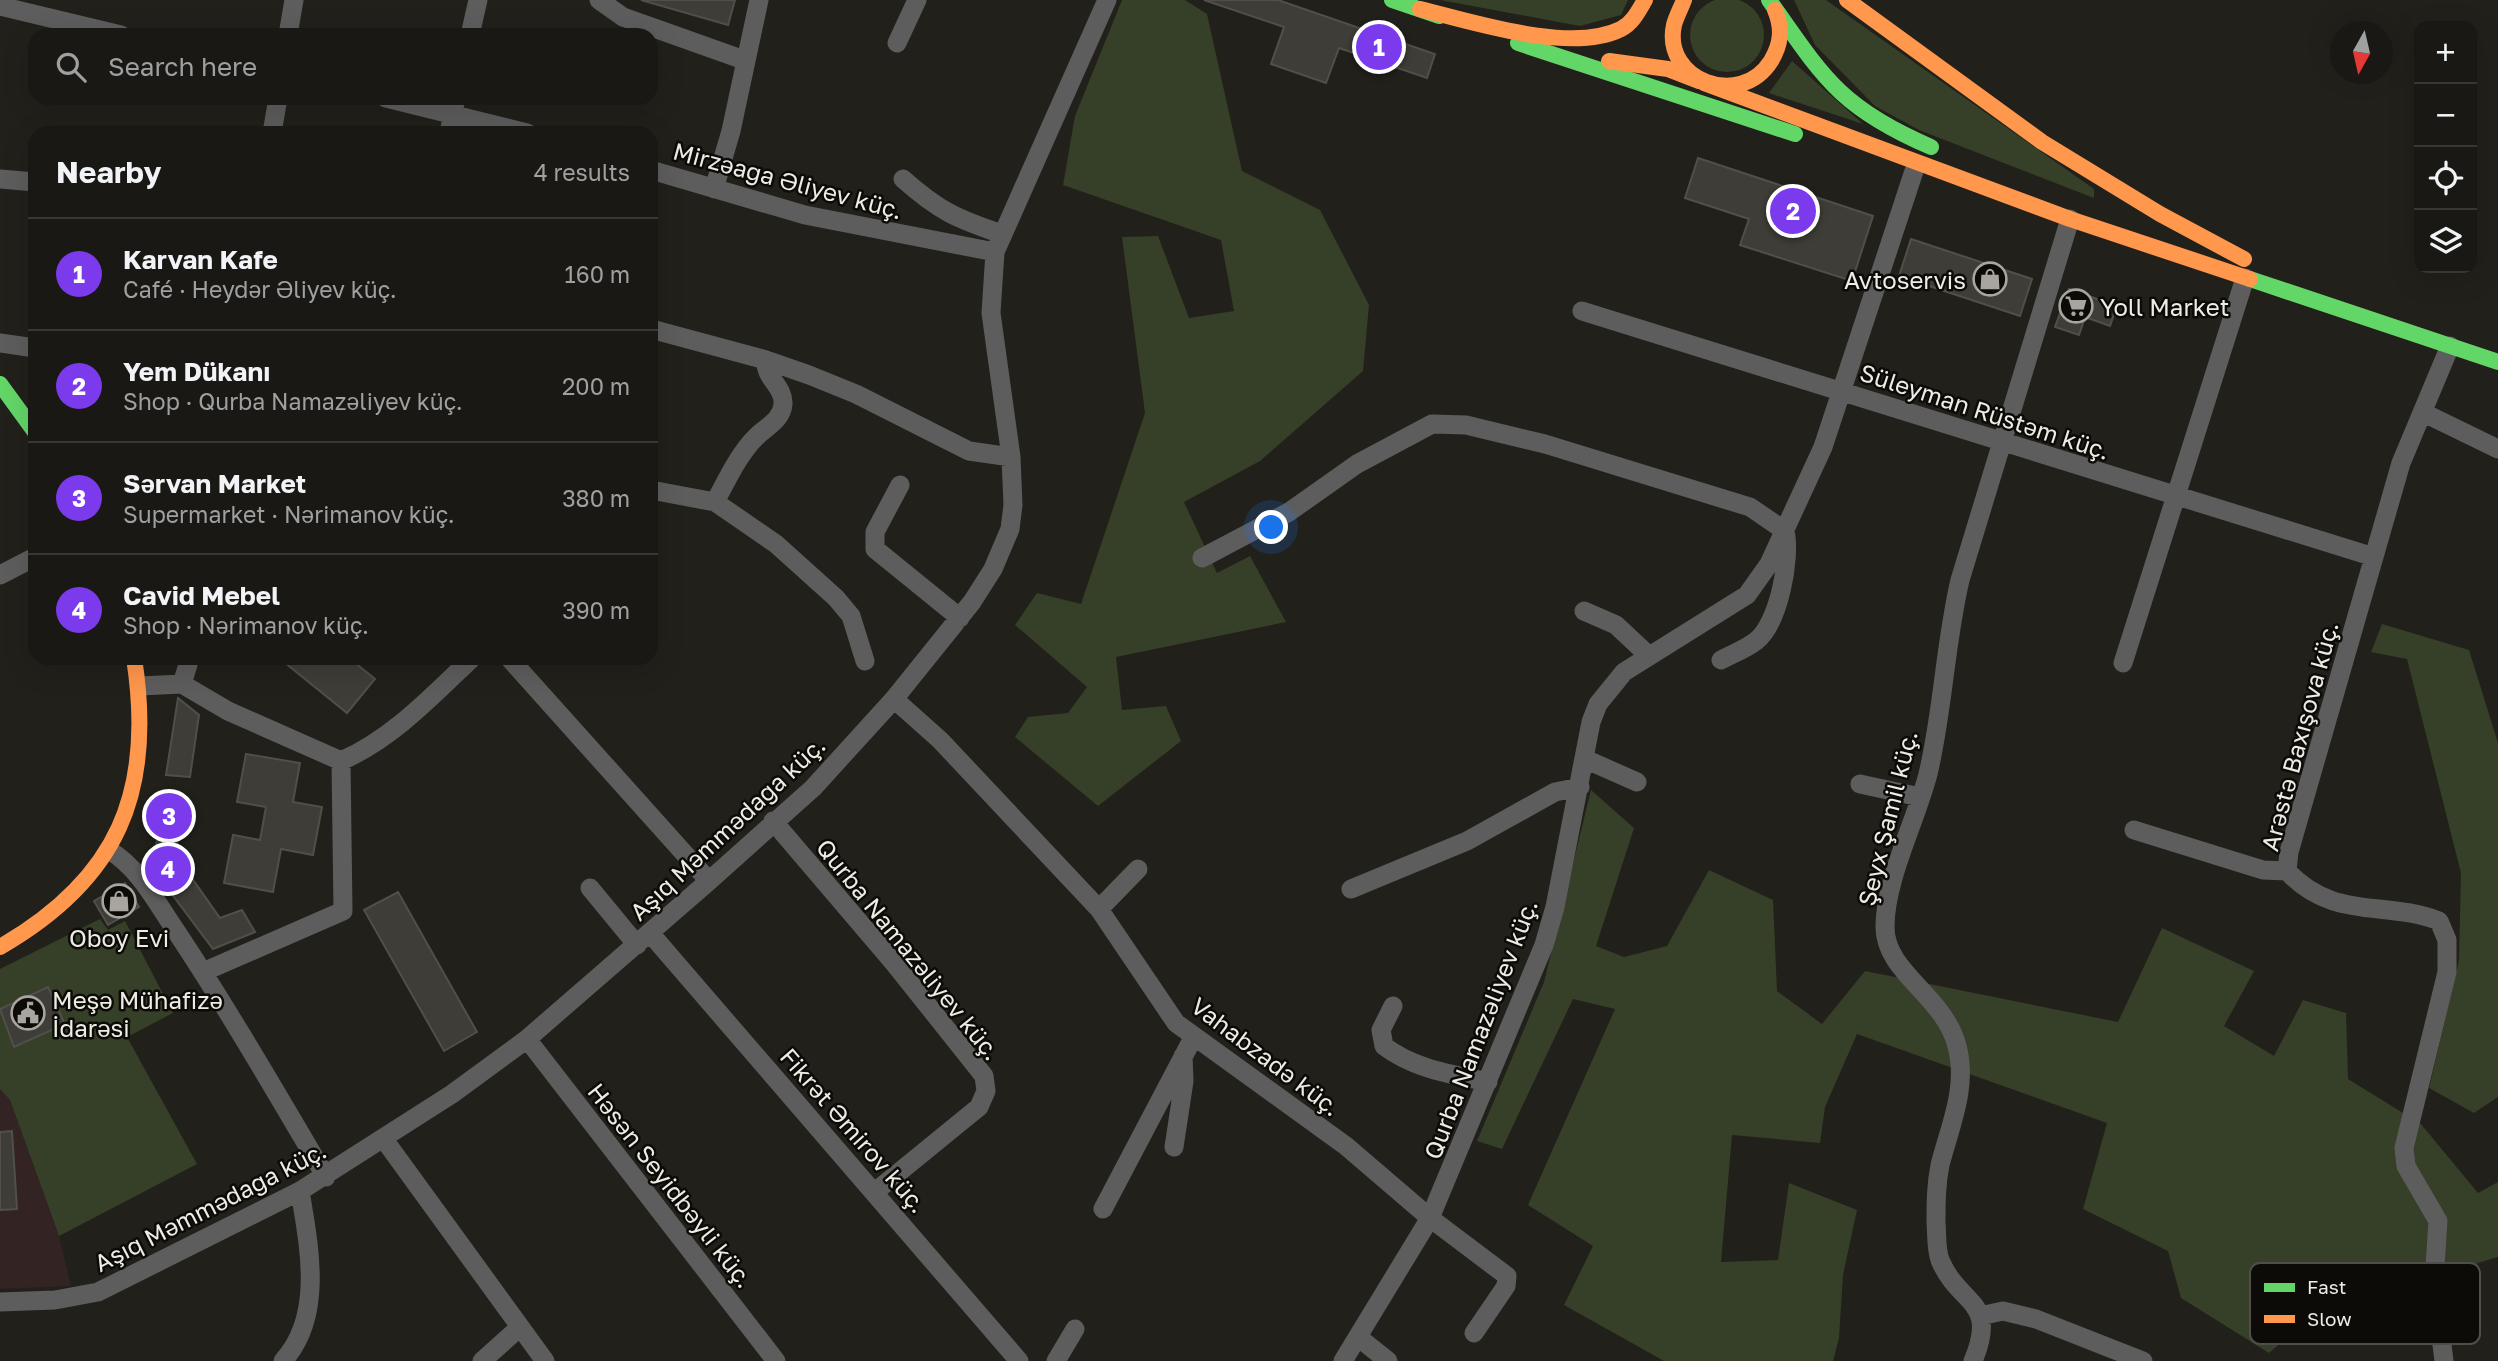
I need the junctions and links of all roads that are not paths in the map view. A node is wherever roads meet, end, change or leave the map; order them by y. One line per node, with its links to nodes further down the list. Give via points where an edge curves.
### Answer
1 (295, 0): 15 (street)
2 (478, 0): 16 (street)
3 (599, 0): 17 (street, via 623,18)
4 (759, 0): 24 (street)
5 (917, 0): 21 (street)
6 (1107, 0): 40 (street, Aşıq Məmmədağa küç.)
7 (1392, 0): 13 (main road)
8 (1645, 0): 18 (main road, via 1636,17 1605,34 1562,36)
9 (1769, 0): 25 (main road, via 1781,29 1780,46 1769,67 1751,82 1735,87); 31 (main road, via 1810,61 1844,99)
10 (1847, 0): 42 (main road, via 2053,149 2160,214)
11 (1680, 5): 20 (main road); 25 (main road, via 1674,47 1690,74)
12 (0, 6): 14 (street)
13 (1420, 9): 18 (main road); 23 (main road)
14 (92, 28)
15 (289, 28)
16 (472, 28)
17 (652, 28)
18 (1509, 29): 22 (main road, via 1593,46)
19 (658, 30): 24 (street)
20 (1654, 40)
21 (897, 43)
22 (1625, 46)
23 (1534, 48): 25 (main road, via 1648,65); 32 (main road)
24 (744, 60): 37 (street)
25 (1704, 83): 39 (main road)
26 (277, 105): 29 (street)
27 (414, 105): 28 (street)
28 (453, 115): 30 (street)
29 (273, 126)
30 (498, 126)
31 (1951, 155)
32 (1914, 171): 39 (main road); 52 (street, Qurba Namazəliyev küç.)
33 (658, 172): 37 (street, Mirzəağa Əliyev küç.)
34 (0, 179): 36 (street)
35 (903, 179): 40 (street, via 934,207)
36 (28, 181)
37 (714, 189): 40 (street, Mirzəağa Əliyev küç., via 859,228)
38 (2104, 213): 42 (main road)
39 (2070, 219): 41 (main road); 55 (street, Şeyx Şamil küç.)
40 (998, 243): 57 (street, Aşıq Məmmədağa küç., via 990,313)
41 (2245, 278): 45 (main road); 60 (street)
42 (2286, 281): 45 (main road)
43 (1582, 311): 52 (street, Süleyman Rüstəm küç.)
44 (658, 331): 49 (street)
45 (2405, 331): 47 (main road)
46 (0, 343): 48 (street)
47 (2450, 346): 50 (main road); 53 (street, Arəstə Baxışova küç.)
48 (28, 347)
49 (766, 360): 57 (street, via 856,394 969,451); 61 (street, via 765,369 780,393 778,418 743,453)
50 (2498, 362)
51 (0, 384): 54 (main road)
52 (1843, 391): 55 (street, Süleyman Rüstəm küç.); 62 (street, Qurba Namazəliyev küç.)
53 (2424, 413): 56 (street); 63 (street, Arəstə Baxışova küç., via 2401,463)
54 (28, 422)
55 (2001, 443): 60 (street, Süleyman Rüstəm küç.); 85 (street, Şeyx Şamil küç., via 1949,628 1932,749)
56 (2498, 449)
57 (1011, 457): 68 (street, Aşıq Məmmədağa küç., via 1013,505 1005,544)
58 (901, 485): 68 (street, via 875,532 875,549)
59 (658, 491): 61 (street)
60 (2176, 497): 63 (street, Süleyman Rüstəm küç.); 72 (street)
61 (715, 502): 71 (street, via 748,522 836,598 851,616)
62 (1784, 531): 64 (street, via 1750,507 1545,444 1466,425 1432,424 1357,464 1289,512); 69 (street, Qurba Namazəliyev küç., via 1769,564 1747,595); 70 (street, via 1787,561 1766,629 1757,641)
63 (2374, 557): 90 (street, Arəstə Baxışova küç.)
64 (1202, 558)
65 (28, 561): 66 (street)
66 (0, 575)
67 (1584, 611): 69 (street, via 1616,625)
68 (960, 618): 79 (street, Aşıq Məmmədağa küç.)
69 (1648, 655): 80 (street, Qurba Namazəliyev küç., via 1624,673 1598,704)
70 (1721, 660)
71 (865, 661)
72 (2123, 663)
73 (136, 665): 78 (main road)
74 (188, 665): 77 (street)
75 (464, 665): 81 (street, via 396,727)
76 (515, 665): 91 (street)
77 (182, 684): 78 (street); 81 (street, via 228,711)
78 (140, 686): 88 (main road, via 141,719 132,786)
79 (894, 699): 86 (street, Aşıq Məmmədağa küç., via 813,789); 94 (street, Vahabzadə küç., via 940,740)
80 (1585, 759): 82 (street); 84 (street, Qurba Namazəliyev küç.)
81 (341, 761): 97 (street, via 343,911)
82 (1637, 782)
83 (1860, 784): 85 (street)
84 (1580, 787): 93 (street, via 1555,792 1467,841); 101 (street, Qurba Namazəliyev küç., via 1544,945)
85 (1920, 797): 111 (street, Şeyx Şamil küç., via 1885,928 1888,950 1938,1005 1957,1044 1960,1087 1936,1191 1937,1244 1947,1272)
86 (774, 821): 91 (street, Aşıq Məmmədağa küç.); 105 (street, Qurba Namazəliyev küç., via 984,1076 986,1091 979,1107)
87 (2134, 830): 90 (street, via 2263,870)
88 (109, 850): 96 (main road, via 71,897); 97 (street, via 138,874)
89 (1138, 869): 94 (street)
90 (2287, 871): 109 (street, Arəstə Baxışova küç., via 2298,883 2345,906 2424,915 2439,921 2447,940 2442,999 2404,1148 2406,1166 2438,1222)
91 (709, 881): 95 (street, Aşıq Məmmədağa küç.)
92 (590, 888): 95 (street, Fikrət Əmirov küç.)
93 (1351, 889)
94 (1099, 909): 100 (street, Vahabzadə küç.)
95 (644, 939): 99 (street, Aşıq Məmmədağa küç.); 105 (street, Fikrət Əmirov küç.)
96 (0, 947)
97 (203, 971): 104 (street)
98 (1393, 1006): 101 (street, via 1381,1030 1384,1046 1412,1063)
99 (527, 1039): 102 (street, Aşıq Məmmədağa küç.); 120 (street, Həsən Seyidbəyli küç.)
100 (1188, 1046): 103 (street); 107 (street); 108 (street, Vahabzadə küç., via 1324,1130)
101 (1488, 1082): 108 (street, Qurba Namazəliyev küç.)
102 (383, 1138): 104 (street, Aşıq Məmmədağa küç.); 112 (street)
103 (1174, 1147)
104 (326, 1177): 106 (street, Aşıq Məmmədağa küç.)
105 (876, 1191): 121 (street, Fikrət Əmirov küç.)
106 (300, 1192): 110 (street, Aşıq Məmmədağa küç., via 98,1292 55,1300); 117 (street, via 310,1285 303,1332)
107 (1103, 1209)
108 (1430, 1218): 114 (street, Vahabzadə küç., via 1507,1276 1506,1286); 115 (street, Qurba Namazəliyev küç.)
109 (2435, 1263)
110 (0, 1302)
111 (1980, 1316): 116 (street, via 2014,1312); 125 (street, via 1983,1334)
112 (520, 1327): 118 (street); 119 (street)
113 (1075, 1329): 122 (street)
114 (1474, 1333)
115 (1358, 1337): 123 (street, Qurba Namazəliyev küç.); 124 (street)
116 (2133, 1359)
117 (283, 1361)
118 (482, 1361)
119 (545, 1361)
120 (776, 1361)
121 (1019, 1361)
122 (1056, 1361)
123 (1343, 1361)
124 (1388, 1361)
125 (1973, 1361)

